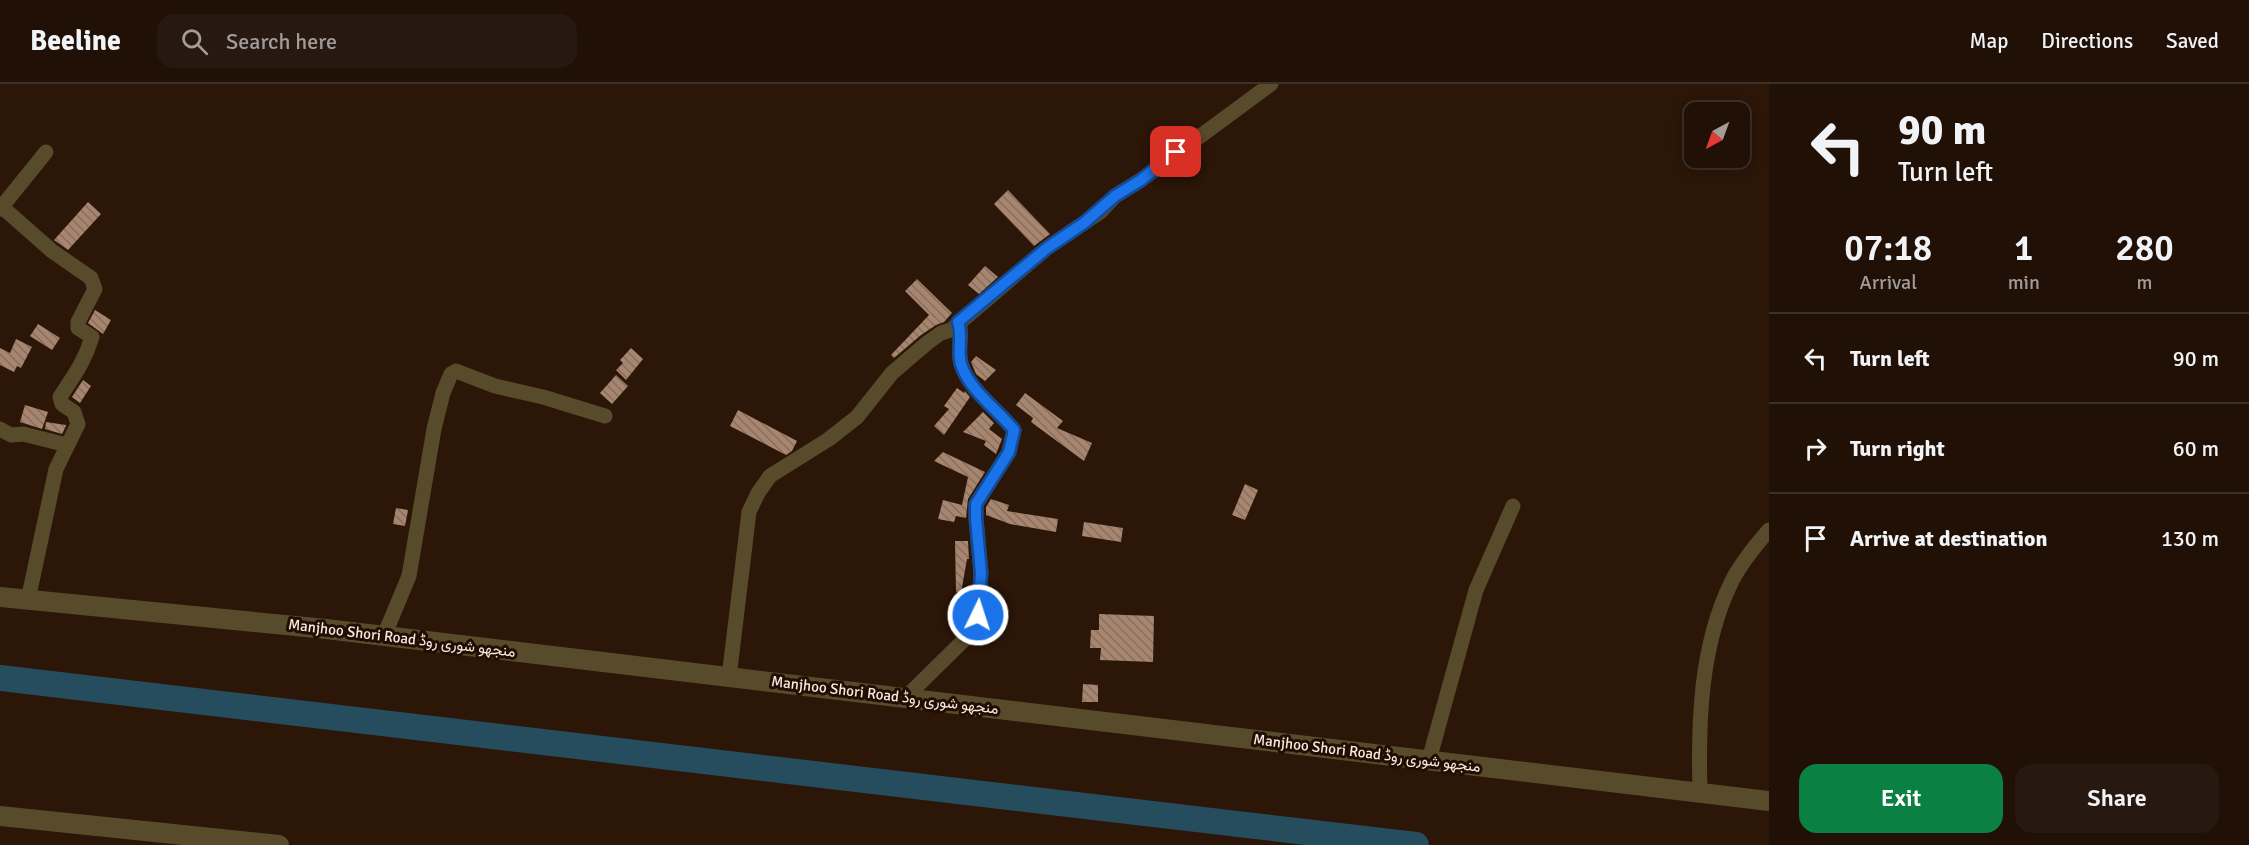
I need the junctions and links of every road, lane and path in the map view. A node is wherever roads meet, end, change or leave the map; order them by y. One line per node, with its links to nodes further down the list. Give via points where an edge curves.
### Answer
1 (1271, 84): 4 (street, via 1115,196 1100,212 1047,248)
2 (46, 152): 3 (street)
3 (1, 208): 7 (street, via 91,278 95,289 78,322 78,328 92,337 88,351 60,397 62,404 74,412 78,424)
4 (958, 322): 13 (street, via 892,373 857,417 829,440 770,476 758,493 749,512); 14 (street, via 960,362 968,381 1014,430 1009,452 976,504 981,573 978,615 969,635)
5 (605, 416): 12 (street, via 495,386 456,371 451,374 434,429 409,576)
6 (0, 429): 7 (street, via 11,435 23,434)
7 (67, 445): 11 (street, via 56,469)
8 (1513, 506): 15 (street, via 1476,590)
9 (1769, 530): 16 (street, via 1731,582 1717,619 1705,672 1699,730)
10 (0, 597): 11 (street, Manjhoo Shori Road منجھو شوری روڈ)
11 (28, 600): 12 (street, Manjhoo Shori Road منجھو شوری روڈ)
12 (384, 636): 13 (street, Manjhoo Shori Road منجھو شوری روڈ)
13 (729, 677): 14 (street, Manjhoo Shori Road منجھو شوری روڈ)
14 (905, 698): 15 (street, Manjhoo Shori Road منجھو شوری روڈ)
15 (1428, 760): 16 (street, Manjhoo Shori Road منجھو شوری روڈ)
16 (1700, 792): 17 (street, Manjhoo Shori Road منجھو شوری روڈ)
17 (1769, 801)
18 (0, 816): 19 (street)
19 (197, 841): 20 (street)
20 (279, 845)

